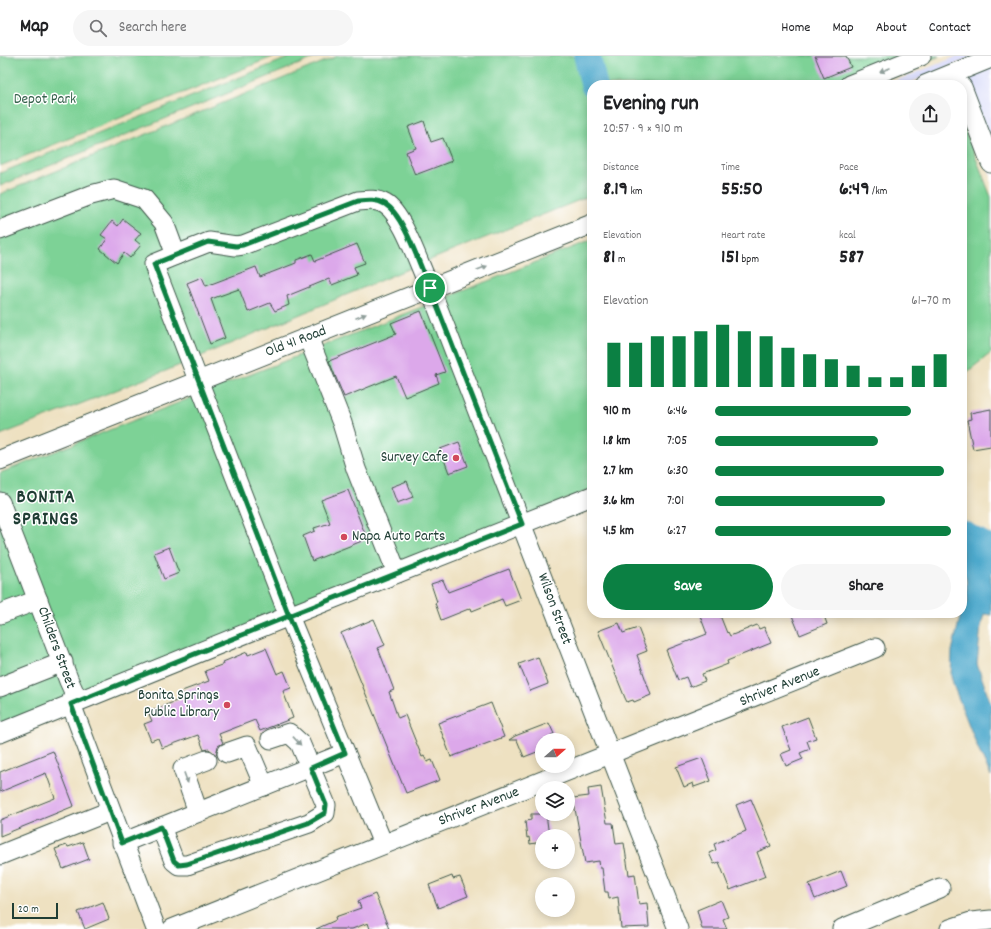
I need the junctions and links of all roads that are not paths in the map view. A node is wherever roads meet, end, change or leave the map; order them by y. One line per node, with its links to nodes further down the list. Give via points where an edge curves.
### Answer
1 (921, 56): 3 (street, one-way to 3)
2 (991, 58): 4 (street)
3 (861, 80)
4 (962, 80)
5 (967, 102): 6 (street)
6 (991, 163)
7 (587, 215): 11 (street, Old 41 Road)
8 (587, 226): 11 (street, Old 41 Road, one-way to 8)
9 (0, 230): 10 (street, via 90,195 114,189 144,199 164,223)
10 (176, 255): 11 (street, Wilson Street, via 208,242 243,245 358,201 373,200 385,204 394,211 402,223); 13 (street, Wilson Street, via 154,264)
11 (427, 282): 12 (street, Old 41 Road, one-way to 11); 13 (street, Old 41 Road); 18 (street, Wilson Street)
12 (308, 337): 13 (street, Old 41 Road); 19 (street)
13 (196, 374): 14 (street, Old 41 Road); 15 (street, Old 41 Road); 22 (street)
14 (0, 446)
15 (0, 460)
16 (587, 498): 18 (street)
17 (0, 502): 20 (street, Childers Street)
18 (522, 524): 19 (street); 31 (street, Wilson Street)
19 (397, 573): 22 (street)
20 (38, 600): 21 (street); 24 (street, Childers Street)
21 (0, 614)
22 (289, 616): 26 (street); 30 (street)
23 (875, 648): 31 (street, Shriver Avenue)
24 (63, 662): 25 (street); 26 (street, Childers Street, via 74,692)
25 (0, 687)
26 (71, 704): 27 (street); 35 (street, Childers Street)
27 (0, 733)
28 (261, 742): 29 (street); 33 (street, one-way to 33, via 289,733 300,743); 34 (street)
29 (226, 753)
30 (345, 753): 33 (street); 39 (street)
31 (611, 755): 39 (street, Shriver Avenue); 45 (street, Wilson Street)
32 (208, 760): 36 (street, one-way to 36, via 183,769)
33 (311, 768): 34 (street); 37 (street, via 326,805 325,813 308,823 179,865 174,861)
34 (264, 786): 36 (street)
35 (110, 811): 38 (street, Childers Street); 40 (street)
36 (198, 812): 37 (street)
37 (161, 827): 38 (street)
38 (122, 843): 43 (street, Childers Street)
39 (383, 844): 44 (street, Shriver Avenue)
40 (0, 855)
41 (940, 888): 46 (street)
42 (991, 920): 47 (street, via 971,922)
43 (156, 929)
44 (172, 929)
45 (678, 929)
46 (842, 929)
47 (950, 929)

